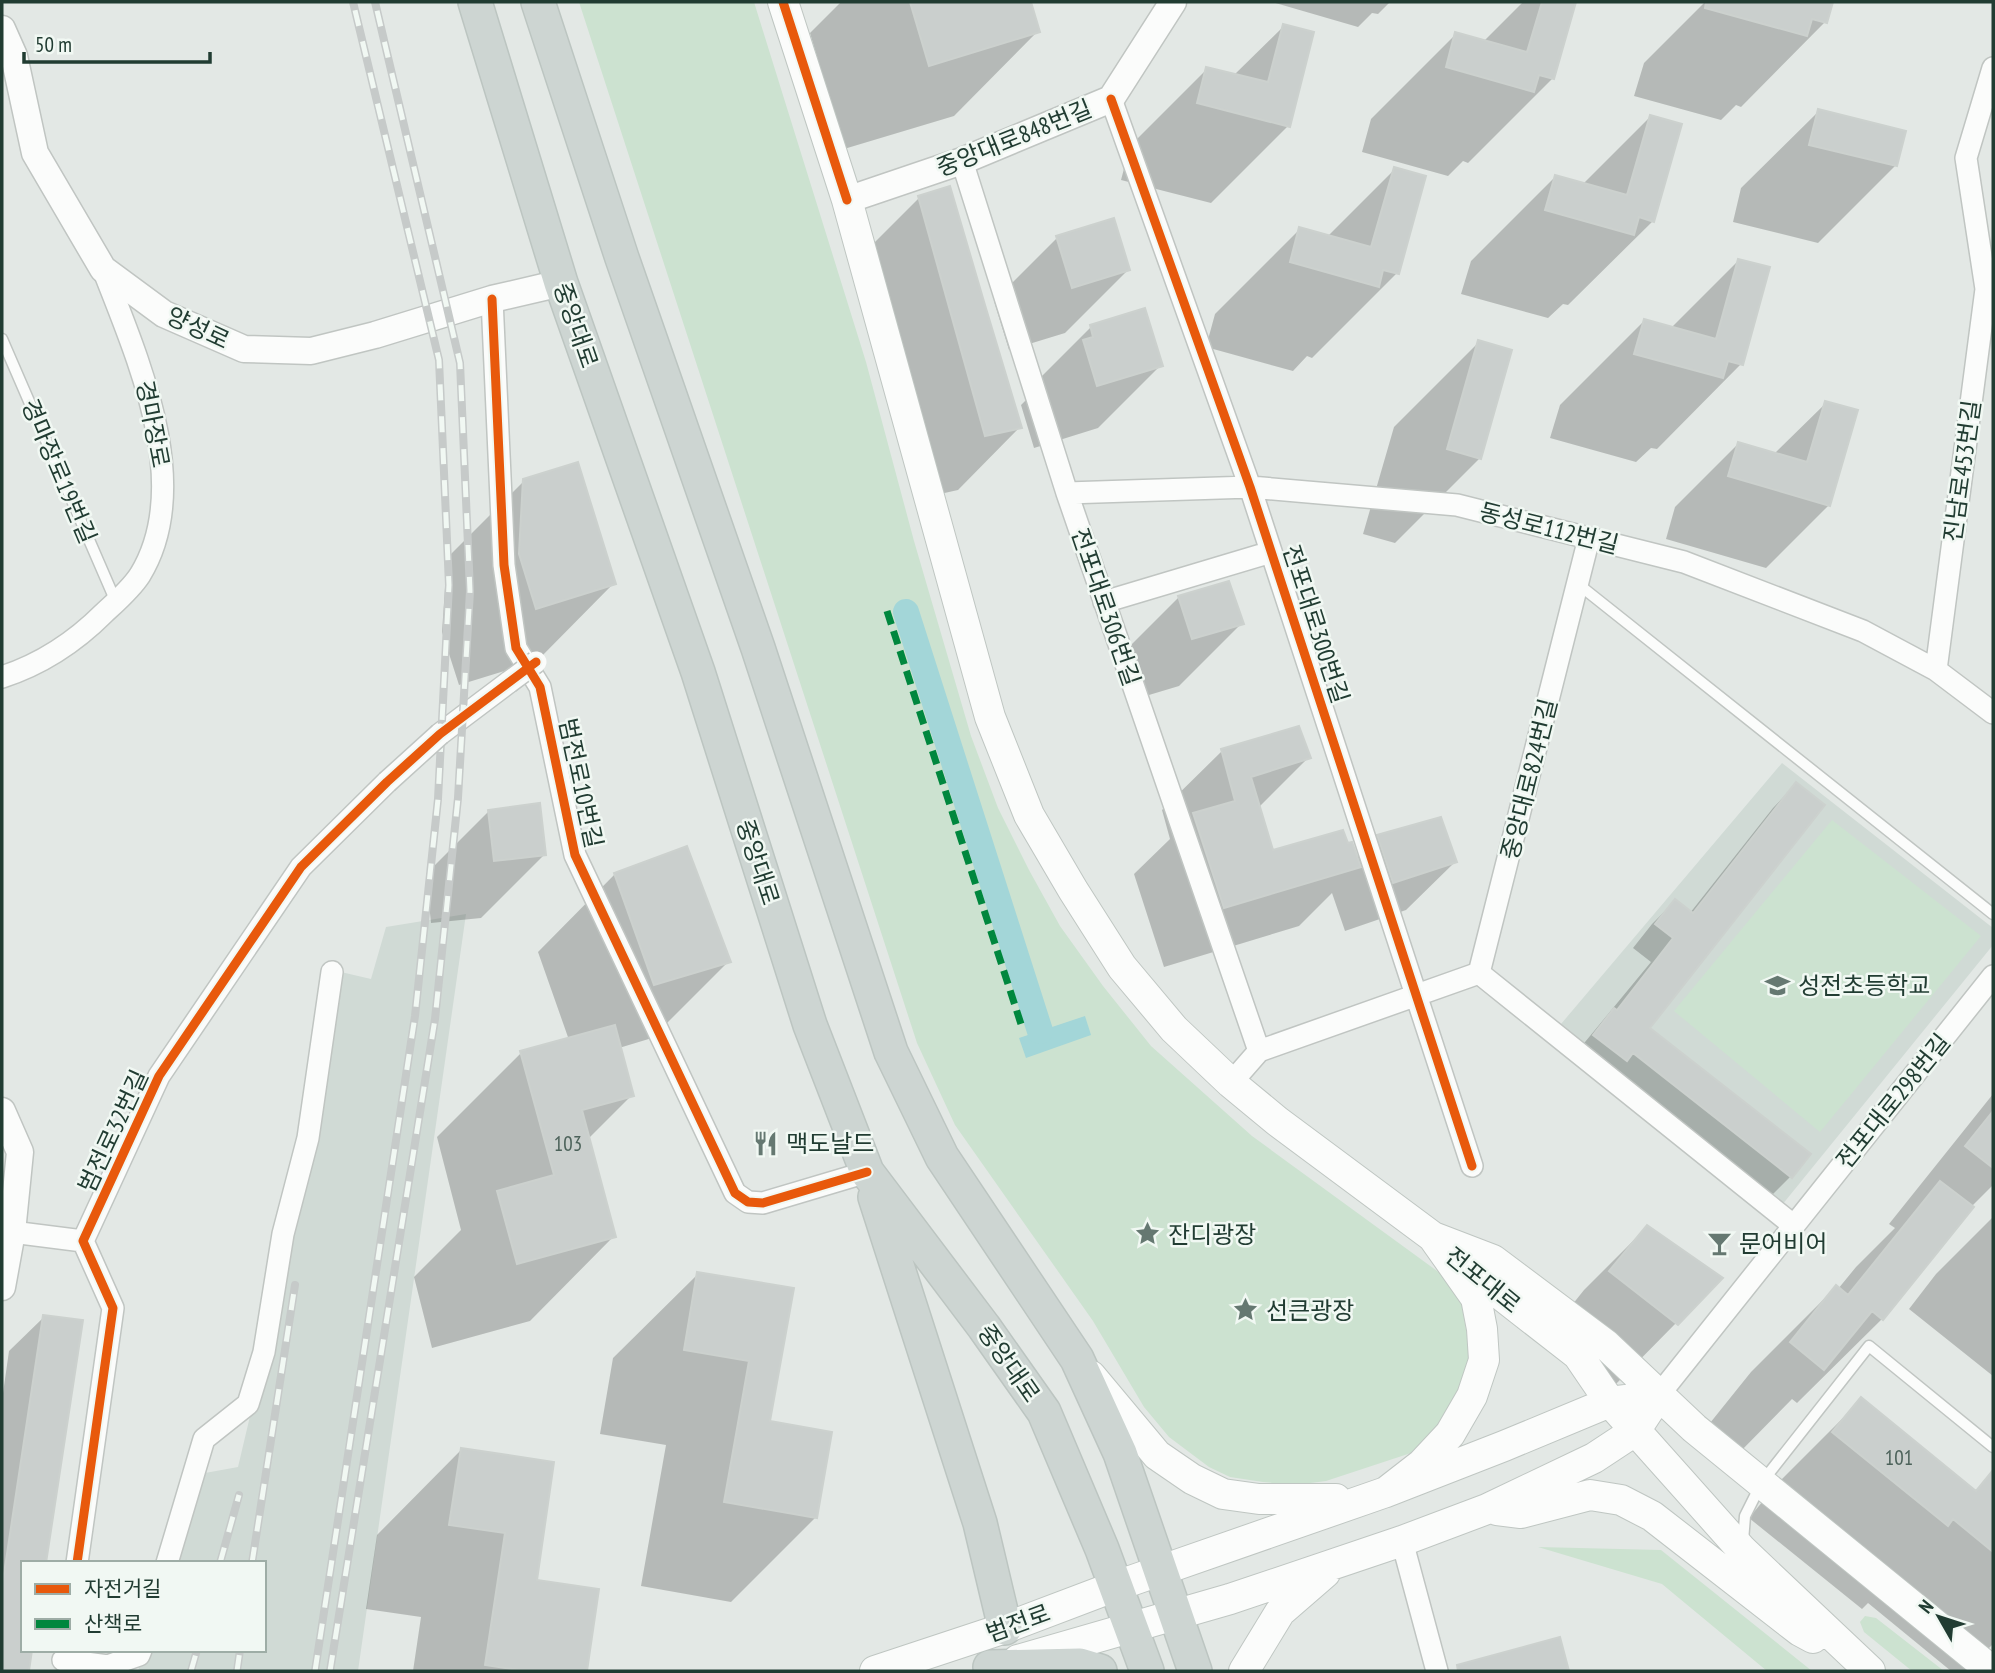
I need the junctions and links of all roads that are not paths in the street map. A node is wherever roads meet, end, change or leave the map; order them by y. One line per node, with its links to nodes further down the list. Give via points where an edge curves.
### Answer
1 (475, 2): 11 (main road, 중앙대로)
2 (538, 2): 40 (main road, via 891,1052 942,1157)
3 (783, 2): 9 (main road)
4 (1172, 2): 7 (street, 중앙대로848번길)
5 (2, 29): 10 (street, 양성로, via 14,56 35,153)
6 (1993, 68): 22 (street, 진남로453번길, via 1966,158 1986,289)
7 (1111, 99): 8 (street, 중앙대로848번길); 14 (street, 전포대로300번길)
8 (962, 161): 9 (street, 중앙대로848번길); 15 (street, 전포대로306번길)
9 (847, 200): 31 (main road, via 990,717 1029,815 1122,967 1174,1028)
10 (103, 269): 12 (street, 양성로, via 164,314 244,349 311,351); 19 (street, 경마장로, via 143,374 160,444 164,484 154,548 141,574)
11 (561, 283): 12 (street, 양성로); 34 (main road, 중앙대로, via 698,672 810,1024)
12 (492, 299): 34 (street, 범전로10번길, via 504,565 516,648 540,687 575,855 735,1193 748,1202 763,1203)
13 (2, 339): 19 (lane, 경마장로19번길)
14 (1250, 487): 15 (street, 동성로112번길); 16 (street, 동성로112번길, via 1457,506); 17 (street, 전포대로300번길)
15 (1067, 493): 20 (street, 전포대로306번길)
16 (1589, 538): 18 (street, 중앙대로824번길); 22 (street, 동성로112번길, via 1684,562 1863,631)
17 (1271, 552): 20 (street); 29 (street, 전포대로300번길)
18 (1578, 584): 25 (lane); 27 (street, 중앙대로824번길)
19 (116, 602): 23 (street, 경마장로, via 55,654)
20 (1104, 603): 30 (street, 전포대로306번길)
21 (536, 662): 38 (street, 범전로32번길, bridge, via 440,734 301,867 159,1076)
22 (1936, 670): 24 (street, 동성로112번길)
23 (2, 677)
24 (1993, 713)
25 (1993, 914)
26 (332, 972): 52 (street, via 308,1138 283,1234 264,1352 248,1404 204,1439)
27 (1479, 973): 29 (street); 35 (street)
28 (1993, 976): 35 (street, 전포대로298번길)
29 (1417, 995): 30 (street); 33 (street, 전포대로300번길)
30 (1259, 1051): 31 (street)
31 (1231, 1083): 37 (main road)
32 (2, 1111): 36 (street, via 20,1152)
33 (1472, 1166)
34 (867, 1171): 54 (main road, 중앙대로, via 1044,1412); 56 (main road, via 980,1523)
35 (1793, 1225): 41 (street, 전포대로298번길)
36 (12, 1231): 38 (street); 39 (street)
37 (1433, 1237): 41 (main road, 전포대로, via 1493,1260 1605,1344); 42 (main road, 전포대로, via 1475,1276 1578,1355); 46 (main road, via 1476,1298 1483,1360 1472,1396 1450,1434 1422,1464)
38 (83, 1241): 51 (street, via 113,1308)
39 (2, 1287)
40 (1077, 1359): 46 (main road, via 1157,1455 1223,1494 1259,1499); 53 (main road, via 1120,1453)
41 (1658, 1396): 42 (main road); 43 (main road); 45 (main road, 전포대로)
42 (1609, 1402): 43 (main road, 전포대로); 46 (main road)
43 (1635, 1431): 47 (main road, via 1594,1458); 49 (main road, 전포대로)
44 (1993, 1447): 45 (lane, via 1869,1346)
45 (1762, 1482): 49 (lane, via 1745,1516); 69 (main road, 전포대로)
46 (1375, 1495): 53 (main road)
47 (1487, 1509): 48 (main road); 60 (main road, via 1521,1513 1590,1496 1621,1500 1652,1516 1800,1631)
48 (1402, 1541): 50 (main road); 68 (street)
49 (1742, 1550): 60 (main road, 전포대로)
50 (1344, 1559): 55 (main road); 67 (main road, via 1280,1612)
51 (77, 1561)
52 (168, 1561)
53 (1160, 1571): 54 (main road, 범전로); 55 (main road)
54 (1116, 1586): 56 (main road, 범전로); 57 (main road, 중앙대로)
55 (1176, 1615): 57 (main road, 범전로); 66 (main road)
56 (1006, 1628): 63 (main road, 범전로)
57 (1131, 1628): 62 (main road, 범전로); 65 (main road, 중앙대로)
58 (140, 1652): 61 (street)
59 (63, 1660): 61 (street)
60 (1864, 1666)
61 (107, 1669)
62 (984, 1669): 64 (main road, via 1080,1665)
63 (875, 1671)
64 (1100, 1671)
65 (1147, 1671)
66 (1195, 1671)
67 (1244, 1671)
68 (1437, 1671)
69 (1992, 1671)

